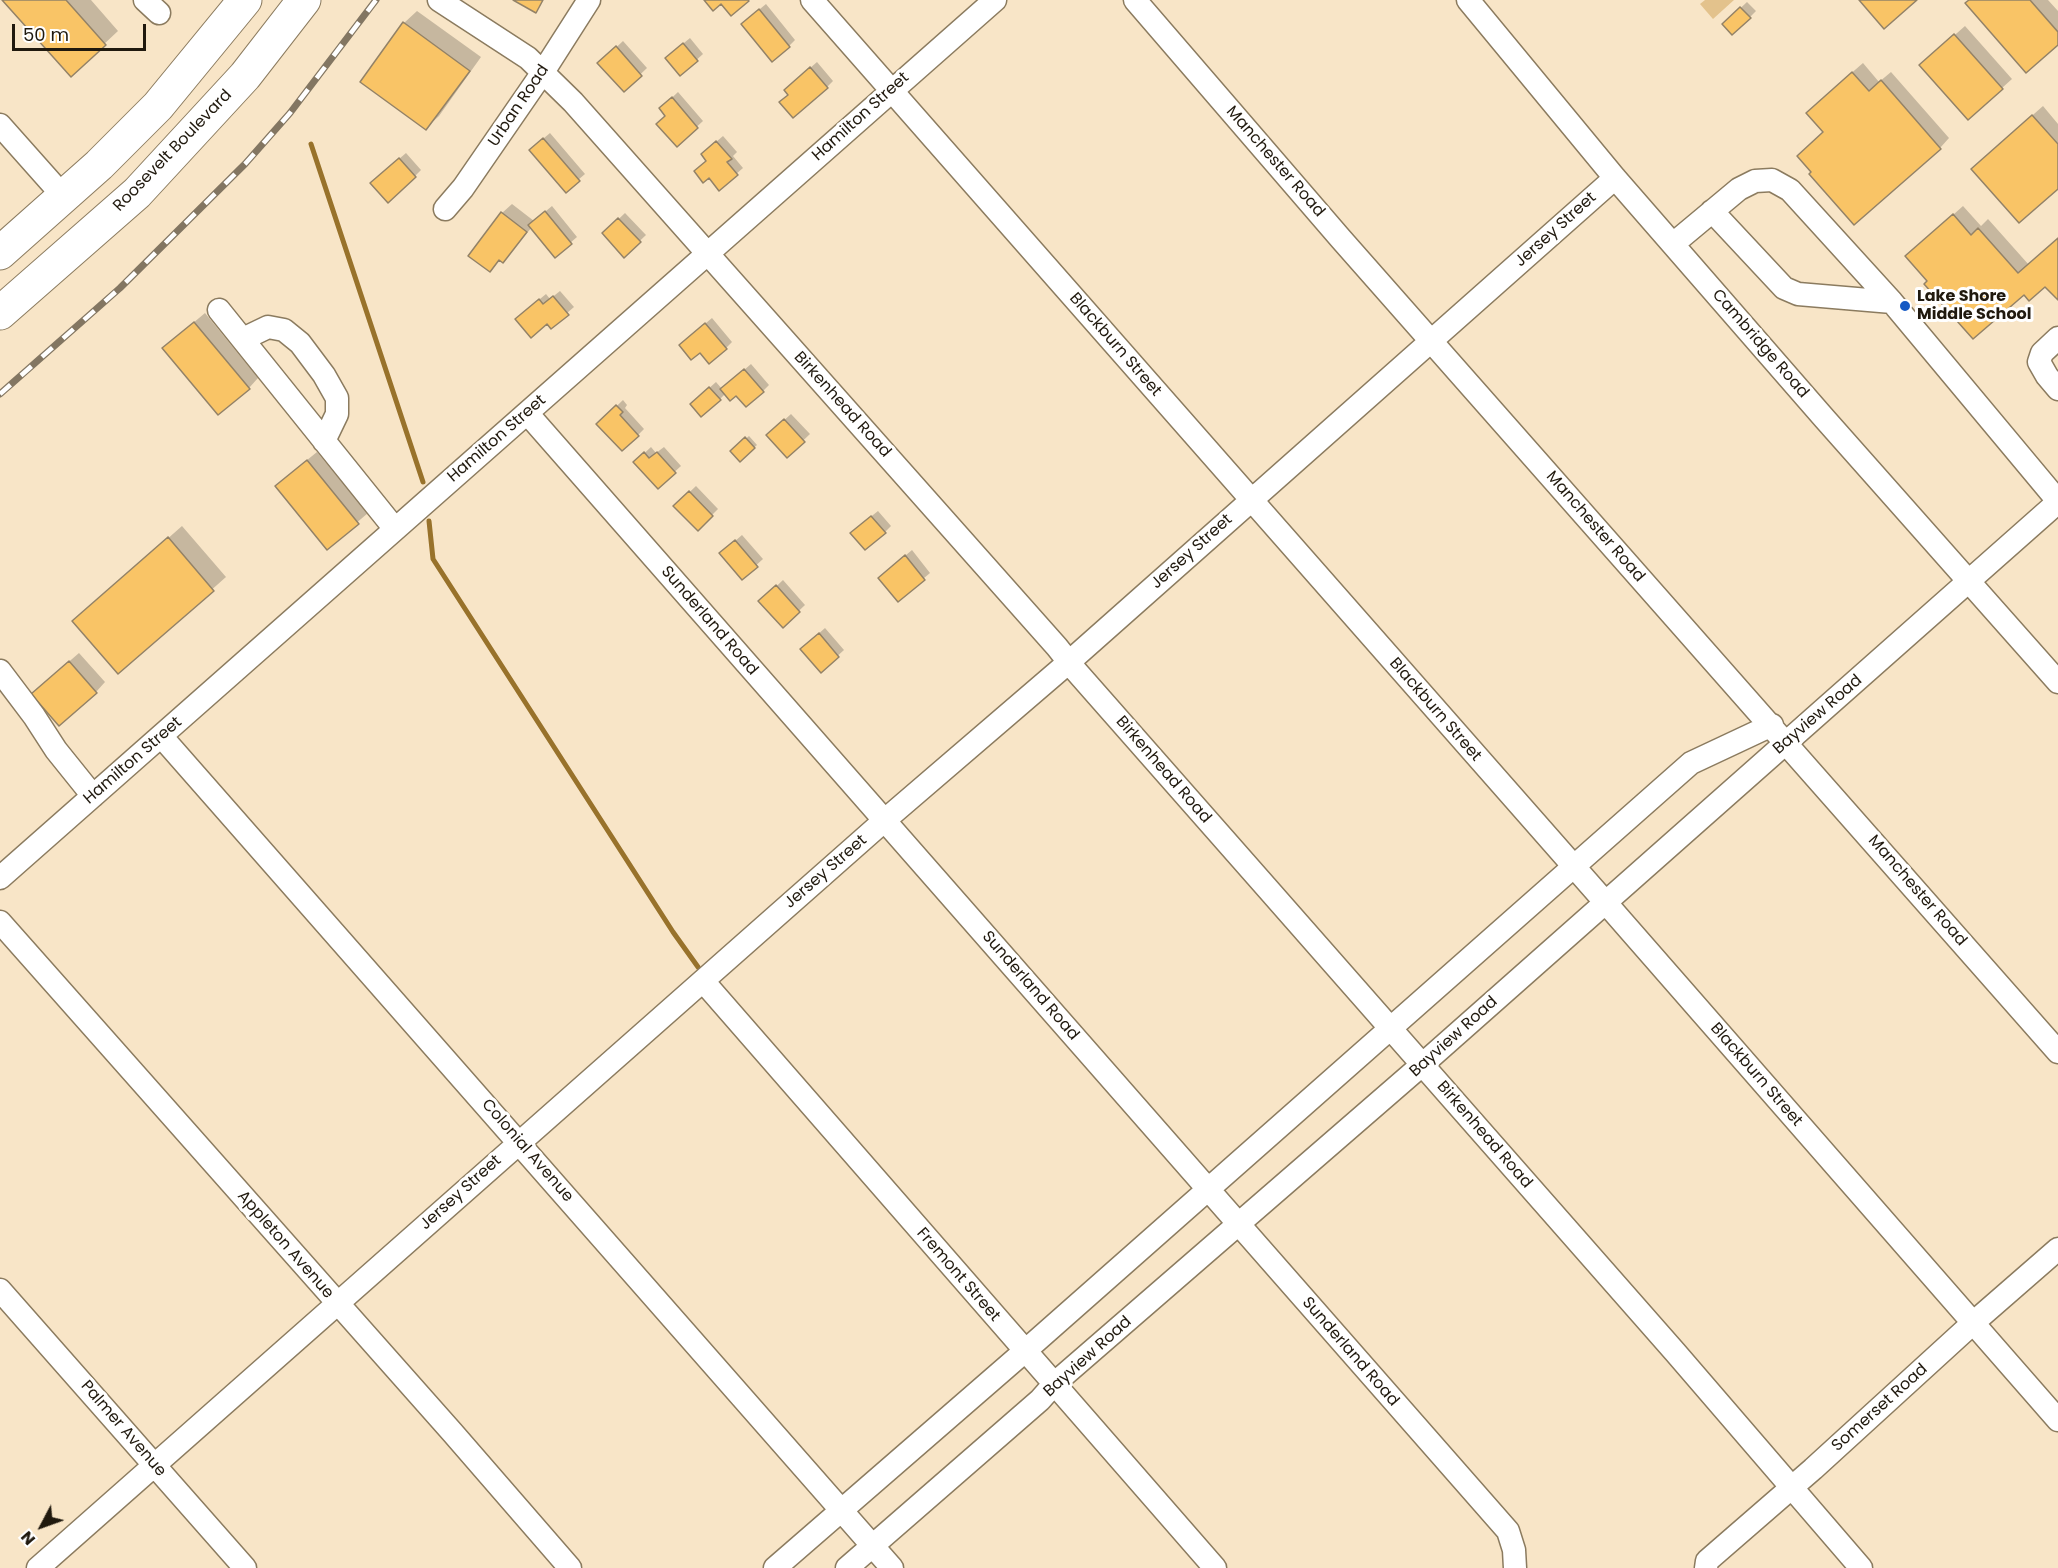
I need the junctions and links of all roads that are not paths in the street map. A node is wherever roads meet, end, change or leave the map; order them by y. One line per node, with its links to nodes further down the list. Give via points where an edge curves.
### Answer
1 (245, 0): 14 (highway, via 158,106)
2 (304, 0): 13 (highway, Roosevelt Boulevard, via 245,76)
3 (439, 0): 9 (street, Birkenhead Road)
4 (589, 0): 9 (street, Urban Road)
5 (812, 0): 10 (street, Blackburn Street)
6 (994, 0): 10 (street, Hamilton Street)
7 (1135, 0): 25 (street, Manchester Road)
8 (1468, 0): 12 (street, Cambridge Road)
9 (543, 72): 15 (street, Urban Road, via 463,189); 19 (street, Birkenhead Road)
10 (891, 91): 19 (street, Hamilton Street); 29 (street, Blackburn Street)
11 (0, 125): 14 (street)
12 (1615, 178): 17 (street, Cambridge Road); 25 (street, Jersey Street)
13 (136, 193): 14 (highway, via 114,200); 21 (highway, Roosevelt Boulevard)
14 (64, 197): 18 (highway); 21 (highway, via 62,230)
15 (445, 209)
16 (1712, 211): 17 (street); 20 (street, via 1784,288 1798,294); 20 (street, via 1755,180 1772,180 1790,190)
17 (1673, 244): 32 (street, Cambridge Road)
18 (0, 253)
19 (708, 254): 27 (street, Hamilton Street); 33 (street, Birkenhead Road)
20 (1892, 302): 30 (street)
21 (8, 306)
22 (219, 310): 24 (street)
23 (2058, 338): 26 (street, via 2042,352 2040,362)
24 (243, 339): 28 (street); 28 (street, via 268,327 284,330 300,343 337,398 337,414)
25 (1432, 341): 29 (street, Jersey Street); 36 (street, Manchester Road)
26 (2058, 389)
27 (527, 412): 31 (street, Hamilton Street); 40 (street, Sunderland Road)
28 (324, 441): 31 (street)
29 (1251, 500): 33 (street, Jersey Street); 41 (street, Blackburn Street)
30 (2058, 501): 32 (street, Bayview Road)
31 (395, 529): 37 (street, Hamilton Street)
32 (1969, 581): 35 (street, Cambridge Road); 38 (street, Bayview Road)
33 (1069, 662): 40 (street, Jersey Street); 46 (street, Birkenhead Road)
34 (0, 672): 39 (street)
35 (2058, 682)
36 (1772, 725): 38 (street, Manchester Road); 41 (street, Bayview Road, via 1691,763)
37 (161, 736): 39 (street, Hamilton Street); 49 (street, Colonial Avenue)
38 (1787, 743): 43 (street, Bayview Road); 47 (street, Manchester Road)
39 (93, 796): 42 (street, Hamilton Street)
40 (885, 820): 45 (street, Jersey Street); 50 (street, Sunderland Road)
41 (1574, 868): 43 (street, Blackburn Street); 46 (street, Bayview Road)
42 (0, 878)
43 (1606, 903): 48 (street, Bayview Road); 55 (street, Blackburn Street)
44 (0, 922): 54 (street, Appleton Avenue)
45 (703, 981): 49 (street, Jersey Street); 56 (street, Fremont Street)
46 (1391, 1029): 48 (street, Birkenhead Road); 50 (street, Bayview Road)
47 (2058, 1052)
48 (1423, 1064): 51 (street, Bayview Road); 60 (street, Birkenhead Road)
49 (519, 1142): 54 (street, Jersey Street); 61 (street, Colonial Avenue)
50 (1208, 1190): 51 (street, Sunderland Road); 56 (street, Bayview Road)
51 (1239, 1225): 57 (street, Bayview Road); 70 (street, Sunderland Road, via 1508,1531)
52 (2058, 1249): 55 (street, Somerset Road)
53 (0, 1290): 59 (street, Palmer Avenue)
54 (336, 1304): 59 (street, Jersey Street); 65 (street, Appleton Avenue)
55 (1973, 1323): 58 (street, Blackburn Street); 60 (street, Somerset Road)
56 (1025, 1351): 57 (street, Fremont Street); 61 (street, Bayview Road)
57 (1055, 1383): 62 (street, Bayview Road); 69 (street, Fremont Street)
58 (2058, 1420)
59 (154, 1464): 63 (street, Jersey Street); 64 (street, Palmer Avenue)
60 (1792, 1486): 71 (street, Somerset Road, via 1707,1561); 72 (street, Birkenhead Road)
61 (840, 1510): 62 (street, Colonial Avenue); 66 (street, Bayview Road)
62 (872, 1546): 67 (street, Bayview Road); 68 (street, Colonial Avenue)
63 (45, 1566)
64 (245, 1568)
65 (570, 1568)
66 (775, 1568)
67 (847, 1568)
68 (892, 1568)
69 (1215, 1568)
70 (1515, 1568)
71 (1706, 1568)
72 (1861, 1568)

